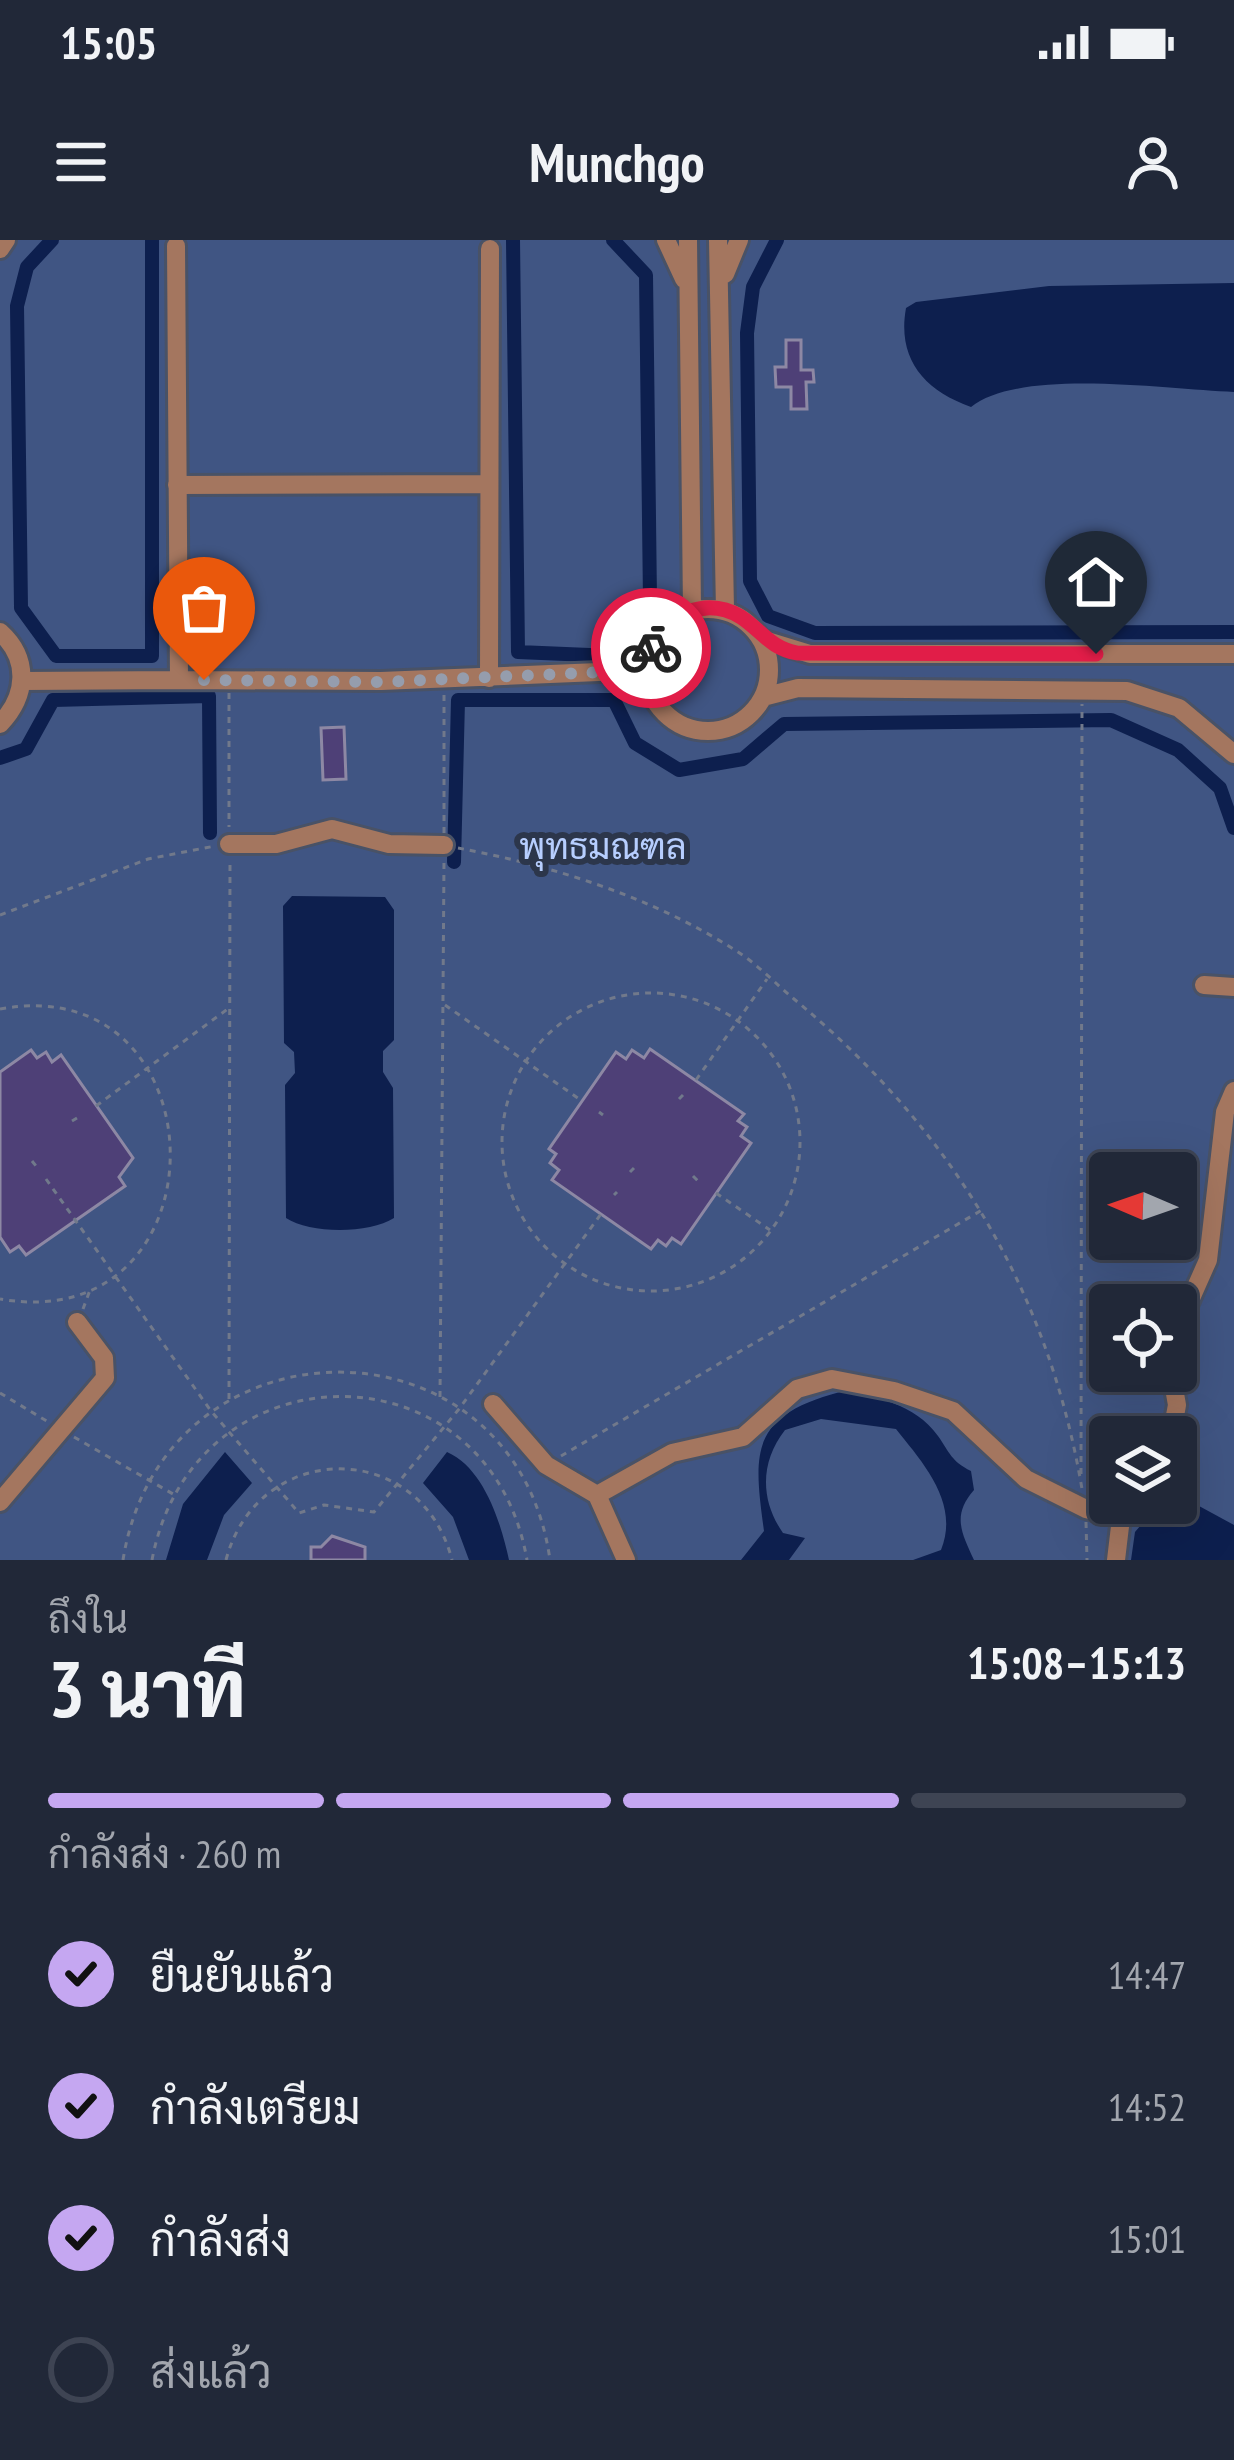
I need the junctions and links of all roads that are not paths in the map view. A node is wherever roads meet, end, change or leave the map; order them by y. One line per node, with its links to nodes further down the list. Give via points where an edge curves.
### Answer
1 (6, 240): 7 (street)
2 (666, 240): 9 (street)
3 (688, 240): 9 (street)
4 (718, 240): 10 (street)
5 (740, 240): 10 (street)
6 (176, 246): 12 (street)
7 (0, 249)
8 (490, 249): 11 (street)
9 (688, 289): 13 (street)
10 (719, 293): 14 (street)
11 (488, 484): 12 (street); 19 (street)
12 (177, 485): 20 (street)
13 (692, 610): 14 (street); 18 (street, via 659,633)
14 (725, 610): 16 (street)
15 (0, 632): 21 (street, via 16,650)
16 (761, 639): 17 (street, via 810,654); 22 (street, via 770,668)
17 (1234, 654)
18 (647, 670): 19 (street); 22 (street, via 658,705 686,728 739,724)
19 (489, 678): 20 (street)
20 (179, 680): 21 (street)
21 (23, 681): 23 (street)
22 (763, 697): 24 (street, via 798,688 1140,694 1179,708)
23 (0, 724)
24 (1234, 754)
25 (230, 844): 26 (street, via 276,844 332,829 389,844)
26 (444, 845)
27 (1204, 985): 28 (street)
28 (1234, 987)
29 (1234, 1091): 30 (street, via 1208,1260)
30 (1197, 1285)
31 (77, 1322): 33 (street, via 107,1369 101,1386)
32 (493, 1404): 34 (street, via 546,1465)
33 (3, 1488)
34 (597, 1496): 35 (street, via 672,1453 743,1437 797,1389 832,1379 953,1411 1026,1479); 37 (street)
35 (1089, 1509)
36 (1122, 1524): 38 (street)
37 (626, 1560)
38 (1116, 1560)

